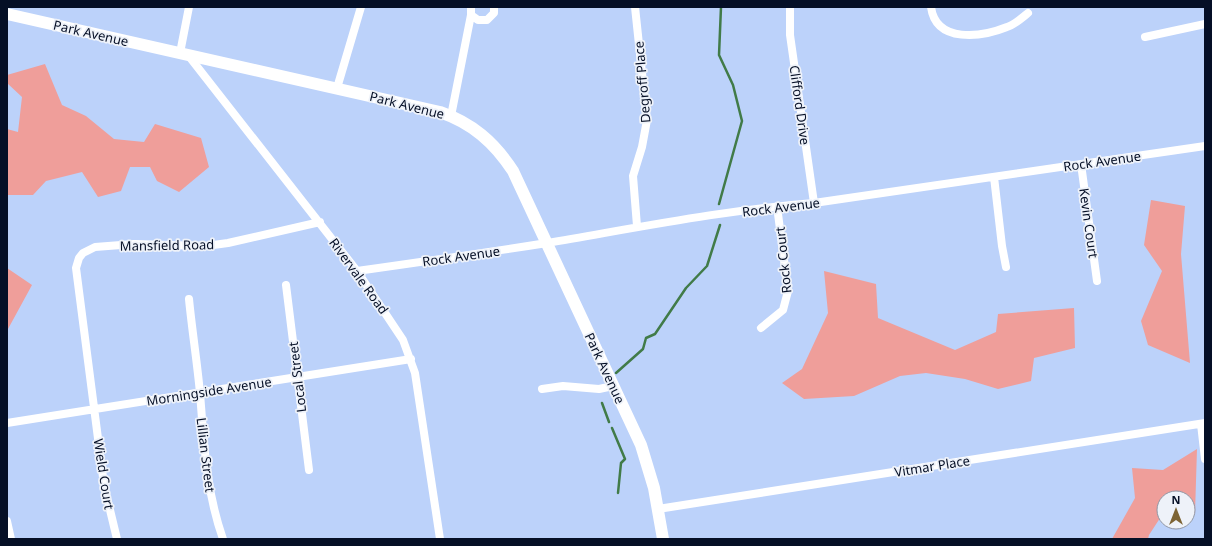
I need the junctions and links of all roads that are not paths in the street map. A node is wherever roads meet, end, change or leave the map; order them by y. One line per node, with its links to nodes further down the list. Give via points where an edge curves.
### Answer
1 (189, 7): 12 (street)
2 (360, 7): 13 (street)
3 (494, 7): 7 (street, via 494,13 487,20 478,20)
4 (635, 7): 21 (street, Degroff Place, via 647,120 642,147 632,176)
5 (790, 7): 18 (street, Clifford Drive, via 790,34)
6 (931, 7): 8 (street, via 935,19 941,26 963,36 1008,27)
7 (471, 11): 14 (street)
8 (1028, 13)
9 (7, 14): 12 (street, Park Avenue)
10 (1205, 24): 11 (street)
11 (1145, 37)
12 (184, 54): 13 (street, Park Avenue); 20 (street, Rivervale Road)
13 (337, 88): 14 (street, Park Avenue)
14 (451, 116): 22 (street, Park Avenue, via 481,133 503,156 513,171)
15 (1205, 146): 16 (street, Rock Avenue)
16 (1081, 164): 17 (street, Rock Avenue); 25 (street, Kevin Court)
17 (994, 177): 18 (street, Rock Avenue); 23 (street)
18 (814, 203): 19 (street, Rock Avenue)
19 (777, 206): 21 (street, Rock Avenue); 29 (street, Rock Court, via 788,291 782,310)
20 (320, 222): 24 (street, Rivervale Road); 28 (street, Mansfield Road, via 206,246 134,244 89,248 79,258 76,268)
21 (637, 226): 22 (street, Rock Avenue)
22 (547, 243): 24 (street, Rock Avenue); 32 (street, Park Avenue)
23 (1006, 267)
24 (358, 271): 30 (street, Rivervale Road, via 403,340)
25 (1097, 281)
26 (286, 285): 31 (street, Local Street)
27 (188, 299): 34 (street, Lillian Street)
28 (83, 321): 35 (street, Wield Court)
29 (761, 328)
30 (411, 359): 31 (street, Morningside Avenue); 45 (street, Rivervale Road)
31 (297, 377): 34 (street, Morningside Avenue); 39 (street, Local Street)
32 (613, 386): 33 (street, via 598,389 564,386); 40 (street, Park Avenue, via 641,445)
33 (542, 389)
34 (200, 392): 35 (street, Morningside Avenue); 44 (street, Lillian Street, via 205,462)
35 (94, 409): 36 (street, Morningside Avenue); 43 (street, Wield Court, via 104,485)
36 (7, 423)
37 (1203, 424): 38 (street); 40 (street, Vitmar Place)
38 (1205, 459)
39 (309, 470)
40 (658, 509): 46 (street, Park Avenue)
41 (7, 522): 42 (street)
42 (11, 539)
43 (117, 539)
44 (223, 539)
45 (440, 539)
46 (663, 539)

